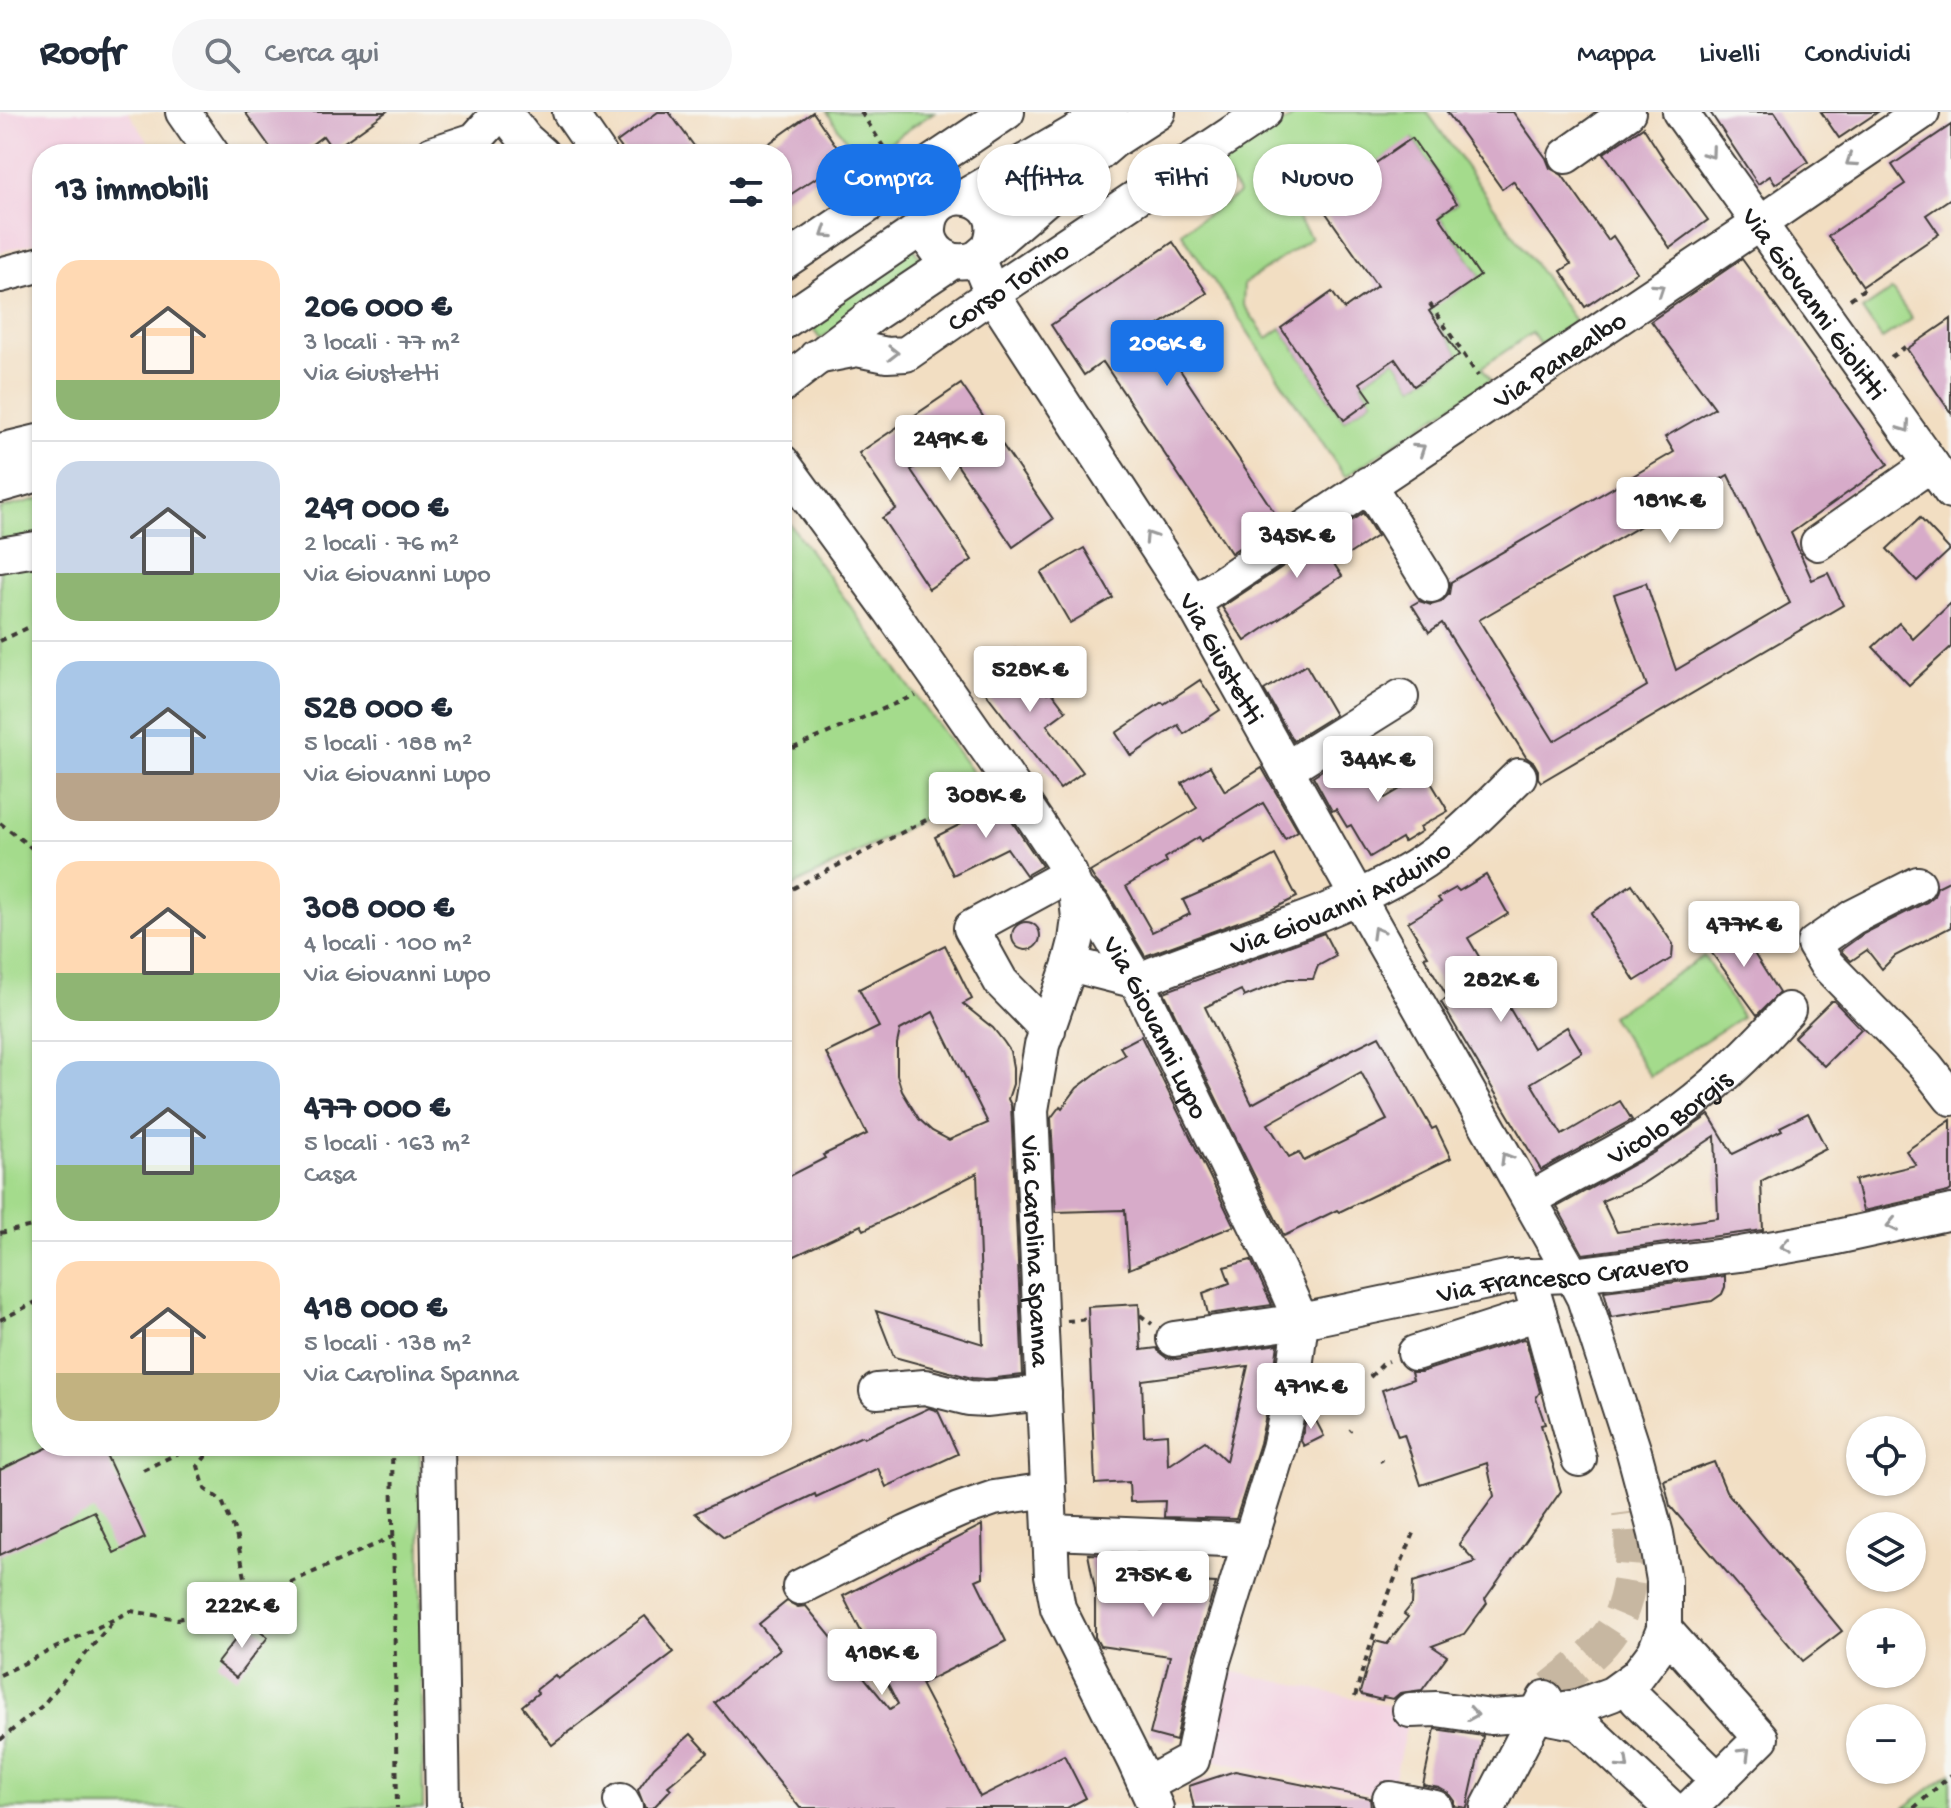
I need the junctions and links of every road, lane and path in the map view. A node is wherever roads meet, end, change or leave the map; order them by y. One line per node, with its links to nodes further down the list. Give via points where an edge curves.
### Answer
1 (183, 112): 13 (street)
2 (502, 112): 14 (street, via 475,140); 15 (street)
3 (570, 112): 16 (street)
4 (861, 112): 17 (path)
5 (1007, 112): 12 (street)
6 (1110, 112): 21 (street)
7 (1158, 112): 27 (street, Corso Torino, via 1113,141 1013,229)
8 (1264, 112): 32 (street, Corso Torino)
9 (1628, 112): 19 (street)
10 (1680, 112): 26 (street, Via Giovanni Giolitti, one-way to 26)
11 (1917, 113): 26 (street, Via Panealbo, one-way to 26)
12 (970, 137): 18 (street); 20 (street)
13 (205, 144)
14 (463, 144)
15 (531, 144)
16 (592, 144)
17 (882, 144)
18 (959, 144)
19 (1566, 156)
20 (961, 162)
21 (961, 198)
22 (961, 203): 27 (street, Corso Torino, via 975,199 984,205 994,225 993,237)
23 (852, 216): 28 (street, one-way to 28)
24 (932, 216): 35 (street)
25 (939, 216): 27 (street, Corso Torino, via 929,233 931,242 944,257)
26 (1760, 223): 44 (street, Via Giovanni Giolitti, one-way to 44); 46 (street, Via Panealbo, one-way to 26)
27 (973, 255): 32 (street, Via Giustetti); 37 (street, Corso Torino, via 874,314)
28 (792, 256)
29 (32, 267): 30 (street)
30 (0, 275)
31 (1864, 289): 33 (path)
32 (992, 294): 37 (street, Corso Torino, one-way to 32, via 857,349 906,354); 51 (street, Via Giustetti, one-way to 32)
33 (1844, 302)
34 (1430, 304): 39 (path, via 1479,378)
35 (792, 316)
36 (1905, 347): 38 (path)
37 (816, 357): 40 (street, Corso Torino)
38 (1886, 360)
39 (1486, 373)
40 (792, 377)
41 (32, 448): 42 (street)
42 (2, 469): 43 (street)
43 (32, 472)
44 (1942, 473): 47 (street)
45 (792, 476): 54 (street, Via Giovanni Lupo)
46 (1368, 484): 50 (street); 51 (street, Via Panealbo)
47 (1818, 543)
48 (32, 550): 49 (street)
49 (0, 555)
50 (1431, 585)
51 (1193, 603): 57 (street, Via Giustetti)
52 (32, 626): 53 (path)
53 (0, 641)
54 (941, 683): 56 (path); 59 (street, Via Giovanni Lupo)
55 (1401, 697): 57 (street)
56 (792, 749)
57 (1286, 769): 65 (street, Via Giustetti)
58 (1519, 776): 65 (street, Via Giovanni Arduino, via 1416,867)
59 (1007, 779): 62 (street, Via Giovanni Lupo); 64 (path)
60 (0, 825): 61 (path)
61 (32, 849)
62 (1073, 882): 66 (street, Via Carolina Spanna, via 1079,918); 67 (street, Via Giovanni Lupo); 69 (street, via 971,928 1001,982)
63 (1918, 884): 70 (street, via 1814,944 1826,964)
64 (792, 889)
65 (1358, 898): 67 (street, Via Giovanni Arduino); 71 (street, Via Giustetti, one-way to 65)
66 (1070, 964): 67 (street); 69 (street, Via Carolina Spanna)
67 (1137, 981): 79 (street, Via Giovanni Lupo, via 1281,1276)
68 (1788, 1010): 71 (street, Vicolo Borgis, via 1719,1080 1674,1115)
69 (1048, 1030): 84 (street, Via Carolina Spanna, via 1031,1110)
70 (1951, 1098)
71 (1530, 1200): 75 (street, Via Giustetti)
72 (1951, 1212): 75 (street, Via Francesco Cravero, one-way to 75, via 1740,1254)
73 (32, 1226): 74 (path)
74 (0, 1233)
75 (1572, 1275): 76 (street, Via Francesco Cravero); 85 (street, Via Giustetti)
76 (1528, 1276): 78 (street); 79 (street, Via Francesco Cravero)
77 (32, 1304): 80 (path)
78 (1539, 1313): 82 (street); 90 (street)
79 (1313, 1318): 81 (street, Via Francesco Cravero); 97 (street)
80 (0, 1320)
81 (1174, 1339)
82 (1415, 1353)
83 (877, 1391): 84 (street, Via Carolina Spanna, via 925,1387 986,1399)
84 (1044, 1393): 92 (street, Via Carolina Spanna)
85 (1634, 1452): 93 (street, via 1619,1467); 101 (street, Via Giustetti)
86 (172, 1456): 91 (path)
87 (206, 1456): 99 (path, via 198,1466 205,1489 222,1501 236,1534)
88 (392, 1456): 96 (path)
89 (437, 1456): 115 (street)
90 (1579, 1459)
91 (143, 1470)
92 (1048, 1490): 95 (street, Via Carolina Spanna); 98 (street, via 994,1498 959,1510)
93 (1629, 1512)
94 (1415, 1531): 103 (path, via 1393,1580)
95 (1050, 1532): 97 (street); 111 (street, Via Carolina Spanna, via 1058,1608)
96 (394, 1536): 99 (path); 114 (path)
97 (1251, 1540): 111 (street, via 1213,1661 1192,1760)
98 (800, 1587)
99 (250, 1601): 100 (path, via 177,1619 131,1611)
100 (115, 1619): 102 (path); 108 (path, via 42,1706)
101 (1675, 1640): 104 (street); 105 (street, via 1612,1694 1577,1707); 110 (street, one-way to 101, via 1761,1738)
102 (0, 1675)
103 (1355, 1697)
104 (1637, 1700): 107 (street); 110 (street)
105 (1543, 1701): 106 (street, one-way to 105, via 1491,1717); 107 (street); 113 (street)
106 (1410, 1710)
107 (1596, 1738): 117 (street, one-way to 117)
108 (0, 1740)
109 (1951, 1775): 119 (path)
110 (1718, 1780): 118 (street)
111 (1151, 1796)
112 (1390, 1799): 116 (street)
113 (1491, 1804)
114 (397, 1808)
115 (443, 1808)
116 (1435, 1808)
117 (1671, 1808)
118 (1690, 1808)
119 (1914, 1808)

